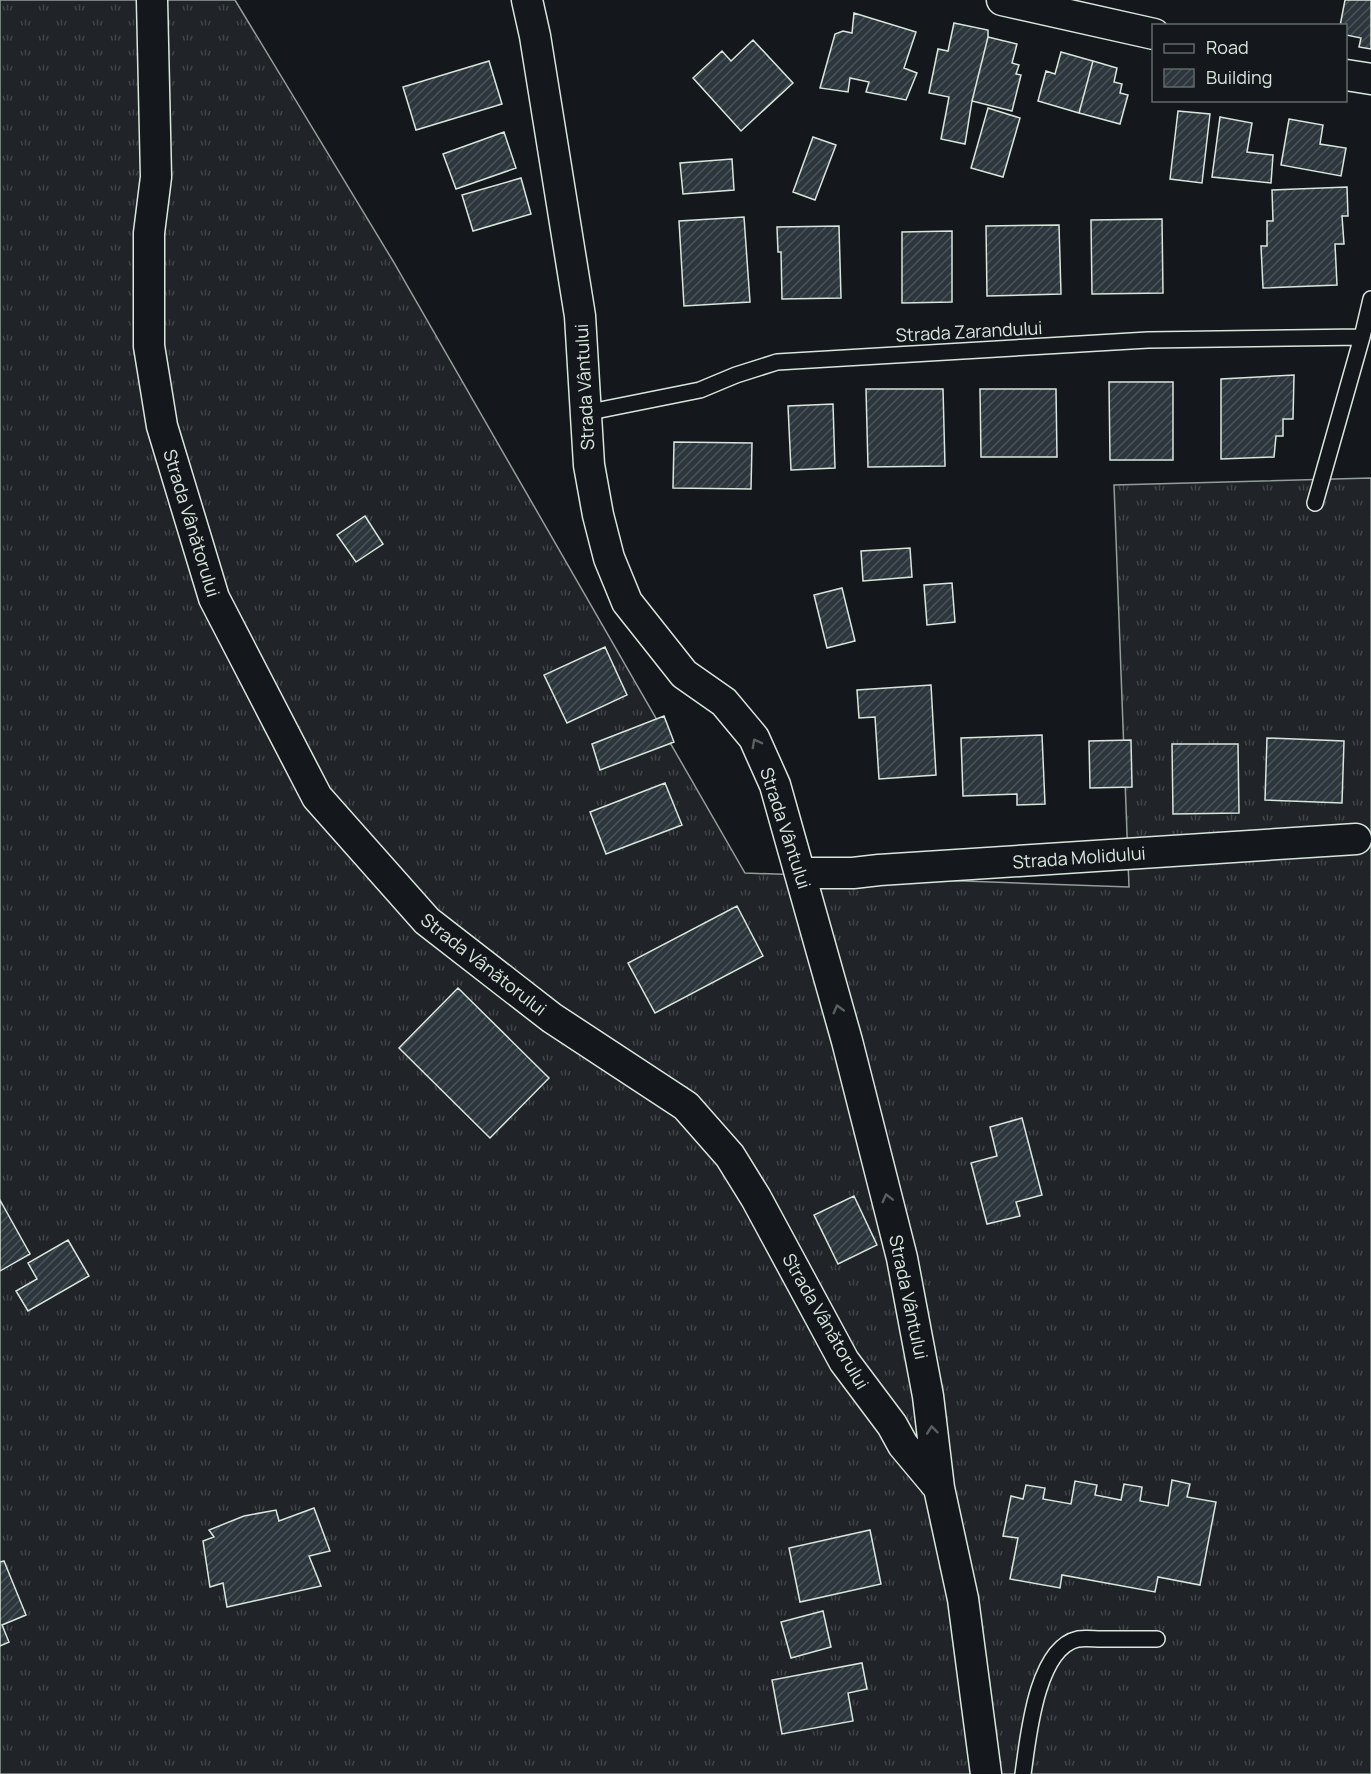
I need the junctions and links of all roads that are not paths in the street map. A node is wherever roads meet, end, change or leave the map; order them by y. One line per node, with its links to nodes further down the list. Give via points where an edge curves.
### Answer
1 (152, 0): 13 (street, Strada Vânătorului, via 156,177 149,233 149,346 162,426 214,598 316,797 427,921 552,1018 686,1106 730,1156 844,1360 903,1445)
2 (527, 0): 9 (street, Strada Vântului, via 580,316)
3 (1002, 0): 4 (street)
4 (1152, 33)
5 (1347, 75): 6 (street)
6 (1371, 78)
7 (1371, 299): 8 (lane)
8 (1362, 337): 9 (lane, Strada Zarandului, via 1148,340 777,362 700,390); 10 (lane)
9 (585, 413): 12 (street, Strada Vântului, one-way to 9, via 776,785 754,738 724,702 684,674 627,602 609,558 598,515)
10 (1315, 503)
11 (1356, 839): 12 (street, Strada Molidului, via 853,873)
12 (801, 873): 13 (street, Strada Vântului, one-way to 12, via 928,1396 902,1258)
13 (939, 1488): 15 (street, Strada Vânătorului, via 963,1599)
14 (1157, 1639): 16 (lane, via 1078,1640 1058,1651 1044,1673)
15 (986, 1774)
16 (1023, 1774)

